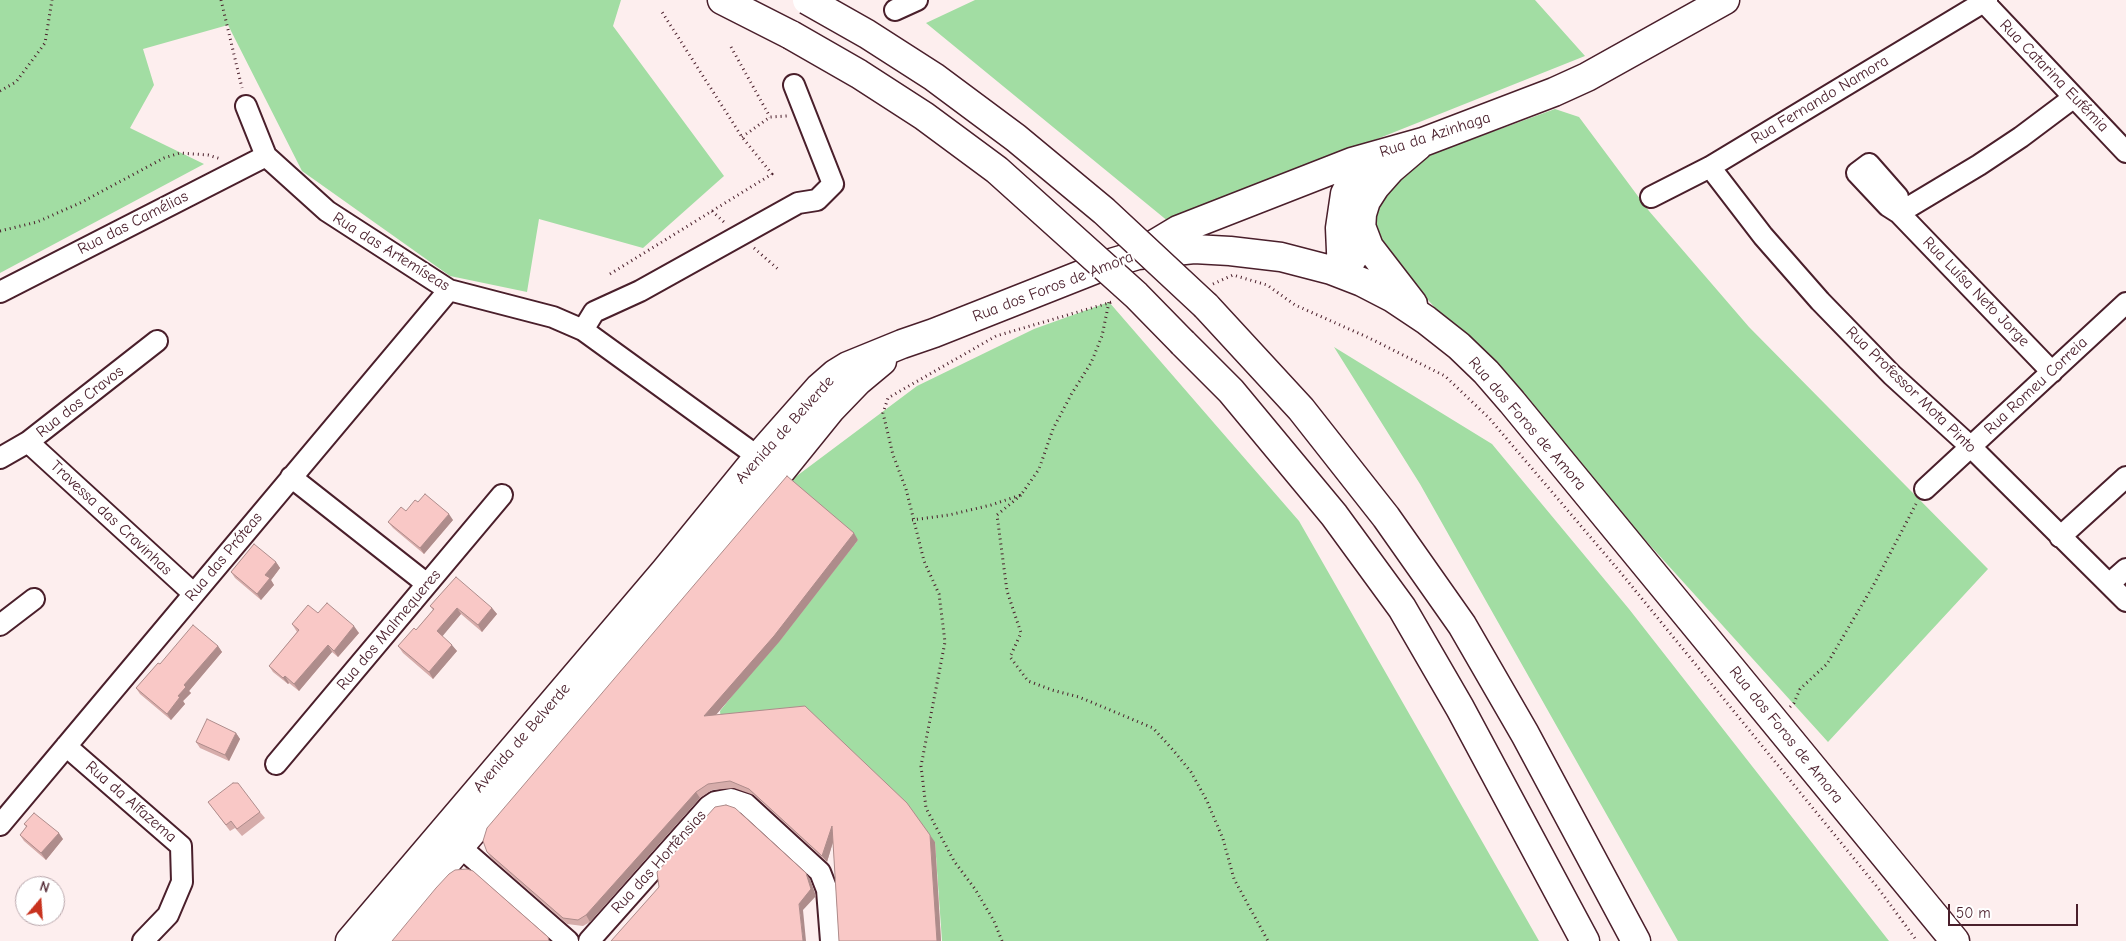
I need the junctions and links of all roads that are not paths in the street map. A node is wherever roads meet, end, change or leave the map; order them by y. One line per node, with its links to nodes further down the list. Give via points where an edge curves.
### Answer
1 (722, 0): 54 (main road, bridge, via 858,74 924,116 997,170 1136,295 1231,391 1316,493 1402,608 1460,708)
2 (808, 0): 55 (main road, bridge, via 934,77 1016,138 1206,296 1386,517 1462,625 1525,734)
3 (917, 0): 6 (street)
4 (1725, 0): 10 (main road, Rua da Azinhaga, via 1587,77)
5 (1984, 1): 8 (street, Rua Catarina Eufémia); 14 (street, Rua Fernando Namora)
6 (895, 10)
7 (794, 85): 23 (street, via 833,184 818,200 798,203 640,291 594,312)
8 (2073, 98): 11 (street, Rua Catarina Eufémia); 26 (street, Rua Luísa Neto Jorge, via 1986,160 1899,213)
9 (246, 106): 13 (street, Rua das Artemíseas)
10 (1423, 142): 12 (main road, Rua da Azinhaga); 16 (main road, via 1374,187 1366,201)
11 (2126, 152)
12 (1378, 154): 17 (main road, Rua da Azinhaga, via 1178,230); 18 (main road, via 1354,176 1345,194 1340,228)
13 (266, 156): 19 (street, Rua das Artemíseas, via 327,211); 20 (street, Rua das Camélias)
14 (1710, 166): 15 (street, Rua Fernando Namora); 28 (street, Rua Professor Mota Pinto, via 1763,236 1820,301 1892,376)
15 (1651, 197)
16 (1361, 226): 18 (main road, via 1360,247); 22 (main road, via 1369,247)
17 (1138, 254): 18 (main road, Rua dos Foros de Amora, via 1194,249 1230,250 1281,257); 25 (main road, Rua dos Foros de Amora)
18 (1342, 274): 22 (main road, Rua dos Foros de Amora, via 1393,298)
19 (448, 290): 23 (street, Rua das Artemíseas, via 553,317); 33 (street, Rua das Próteas)
20 (0, 292)
21 (2126, 303): 26 (street, Rua Romeu Correia)
22 (1426, 320): 56 (main road, Rua dos Foros de Amora, via 1459,346 1512,402)
23 (583, 330): 29 (street, Rua das Artemíseas)
24 (156, 341): 27 (street, Rua dos Cravos)
25 (902, 344): 29 (main road, Avenida de Belverde, via 834,374); 31 (main road, Avenida de Belverde, via 831,409)
26 (2052, 372): 28 (street, Rua Romeu Correia)
27 (28, 442): 30 (street, Rua dos Cravos); 40 (street, Travessa das Cravinhas)
28 (1971, 447): 34 (street, Rua Romeu Correia); 36 (street, Rua Professor Mota Pinto)
29 (758, 456): 31 (street, Rua das Artemíseas); 47 (main road, Avenida de Belverde)
30 (0, 458)
31 (780, 472): 47 (main road, Avenida de Belverde)
32 (2126, 477): 36 (street)
33 (291, 478): 38 (street); 40 (street, Rua das Próteas)
34 (1925, 489)
35 (502, 495): 38 (street, Rua dos Malmequeres)
36 (2060, 537): 39 (street, Rua Professor Mota Pinto)
37 (2126, 568): 39 (street)
38 (427, 584): 45 (street, Rua dos Malmequeres)
39 (2109, 584): 42 (street, Rua Professor Mota Pinto)
40 (194, 594): 44 (street, Rua das Próteas)
41 (34, 599): 43 (street)
42 (2126, 601)
43 (0, 625)
44 (66, 746): 46 (street, Rua das Próteas); 48 (street, Rua da Alfazema, via 181,846 182,882 168,915)
45 (276, 764)
46 (0, 825)
47 (451, 839): 49 (main road, Avenida de Belverde); 50 (main road, Avenida de Belverde); 51 (street)
48 (144, 941)
49 (350, 941)
50 (382, 941)
51 (568, 941)
52 (589, 941): 53 (street, Rua das Hortênsias, via 709,806 731,799 746,804 820,872 827,890)
53 (831, 941)
54 (1584, 941)
55 (1636, 941)
56 (1955, 941)

